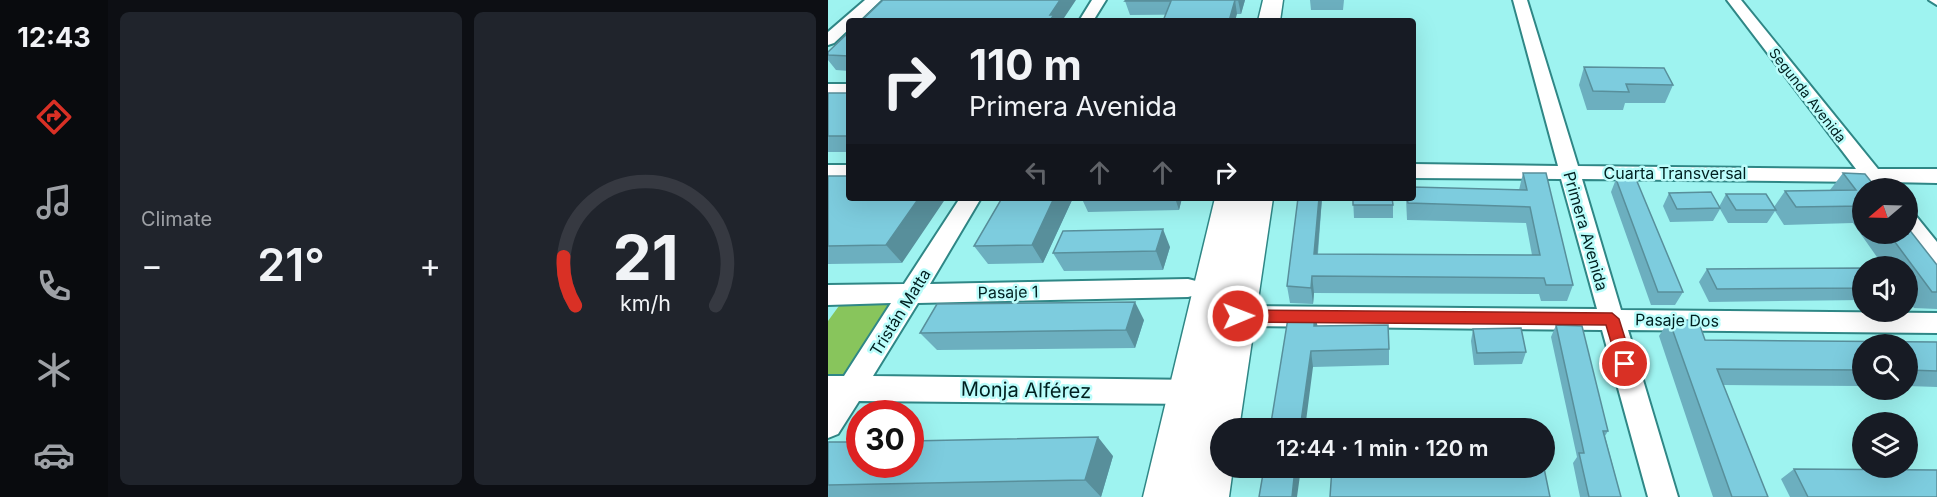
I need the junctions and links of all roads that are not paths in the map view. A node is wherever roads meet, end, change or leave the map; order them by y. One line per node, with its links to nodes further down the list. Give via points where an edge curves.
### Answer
1 (874, 0): 8 (street)
2 (1099, 0): 9 (street)
3 (1115, 0): 10 (street)
4 (1273, 0): 11 (main road)
5 (1292, 0): 12 (main road)
6 (1520, 0): 20 (street, Primera Avenida)
7 (1734, 0): 22 (street, Segunda Avenida)
8 (854, 18)
9 (1088, 18)
10 (1104, 18)
11 (1270, 18)
12 (1289, 18)
13 (846, 26): 14 (street)
14 (828, 40)
15 (828, 89): 16 (street)
16 (846, 89)
17 (1416, 171): 20 (street, Cuarta Transversal)
18 (828, 172): 19 (street)
19 (846, 172)
20 (1570, 172): 24 (street, Cuarta Transversal); 34 (street, Primera Avenida)
21 (1937, 176): 23 (street, Cuarta Transversal)
22 (1874, 178)
23 (1917, 178)
24 (1852, 181)
25 (969, 201): 32 (street, Tristán Matta)
26 (1230, 201): 37 (main road)
27 (1257, 201): 33 (main road)
28 (1918, 234): 29 (street)
29 (1937, 258)
30 (1188, 288): 32 (street, Pasaje 1)
31 (828, 294): 32 (street, Pasaje 1)
32 (912, 294): 36 (street, Tristán Matta)
33 (1238, 316): 34 (street, Pasaje Dos); 37 (main road)
34 (1612, 319): 35 (street, Pasaje Dos); 41 (street, Primera Avenida)
35 (1937, 323)
36 (840, 387): 37 (street, Monja Alférez); 38 (street, Tristán Matta)
37 (1206, 392): 39 (main road); 40 (main road)
38 (828, 425)
39 (1166, 497)
40 (1206, 497)
41 (1663, 497)

